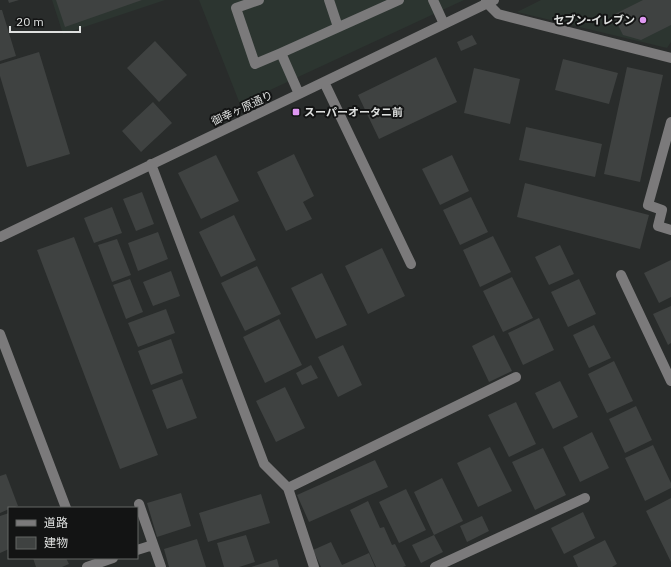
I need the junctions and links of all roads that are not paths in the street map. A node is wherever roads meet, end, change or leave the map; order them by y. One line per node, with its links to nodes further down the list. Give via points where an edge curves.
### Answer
1 (259, 0): 8 (street, via 236,8 255,64)
2 (329, 0): 7 (street)
3 (433, 0): 6 (street)
4 (393, 1): 7 (street)
5 (489, 1): 6 (street, 御幸ヶ原通り); 9 (street, via 498,14)
6 (444, 24): 10 (street, 御幸ヶ原通り)
7 (338, 27): 8 (street)
8 (281, 53): 11 (street)
9 (671, 58)
10 (324, 82): 11 (street, 御幸ヶ原通り); 16 (street)
11 (299, 94): 13 (street, 御幸ヶ原通り)
12 (671, 122): 14 (street, via 648,205 662,210 658,226)
13 (151, 164): 15 (street, 御幸ヶ原通り); 22 (street, via 264,464)
14 (671, 230)
15 (0, 237)
16 (411, 264)
17 (621, 275): 19 (street)
18 (0, 334): 25 (street)
19 (668, 366): 21 (street)
20 (516, 377): 22 (street)
21 (671, 381)
22 (288, 488): 31 (street)
23 (585, 498): 32 (street)
24 (139, 504): 26 (street)
25 (66, 507)
26 (153, 544): 27 (street); 30 (street)
27 (138, 550)
28 (110, 559): 29 (street)
29 (87, 567)
30 (161, 567)
31 (314, 567)
32 (435, 567)

